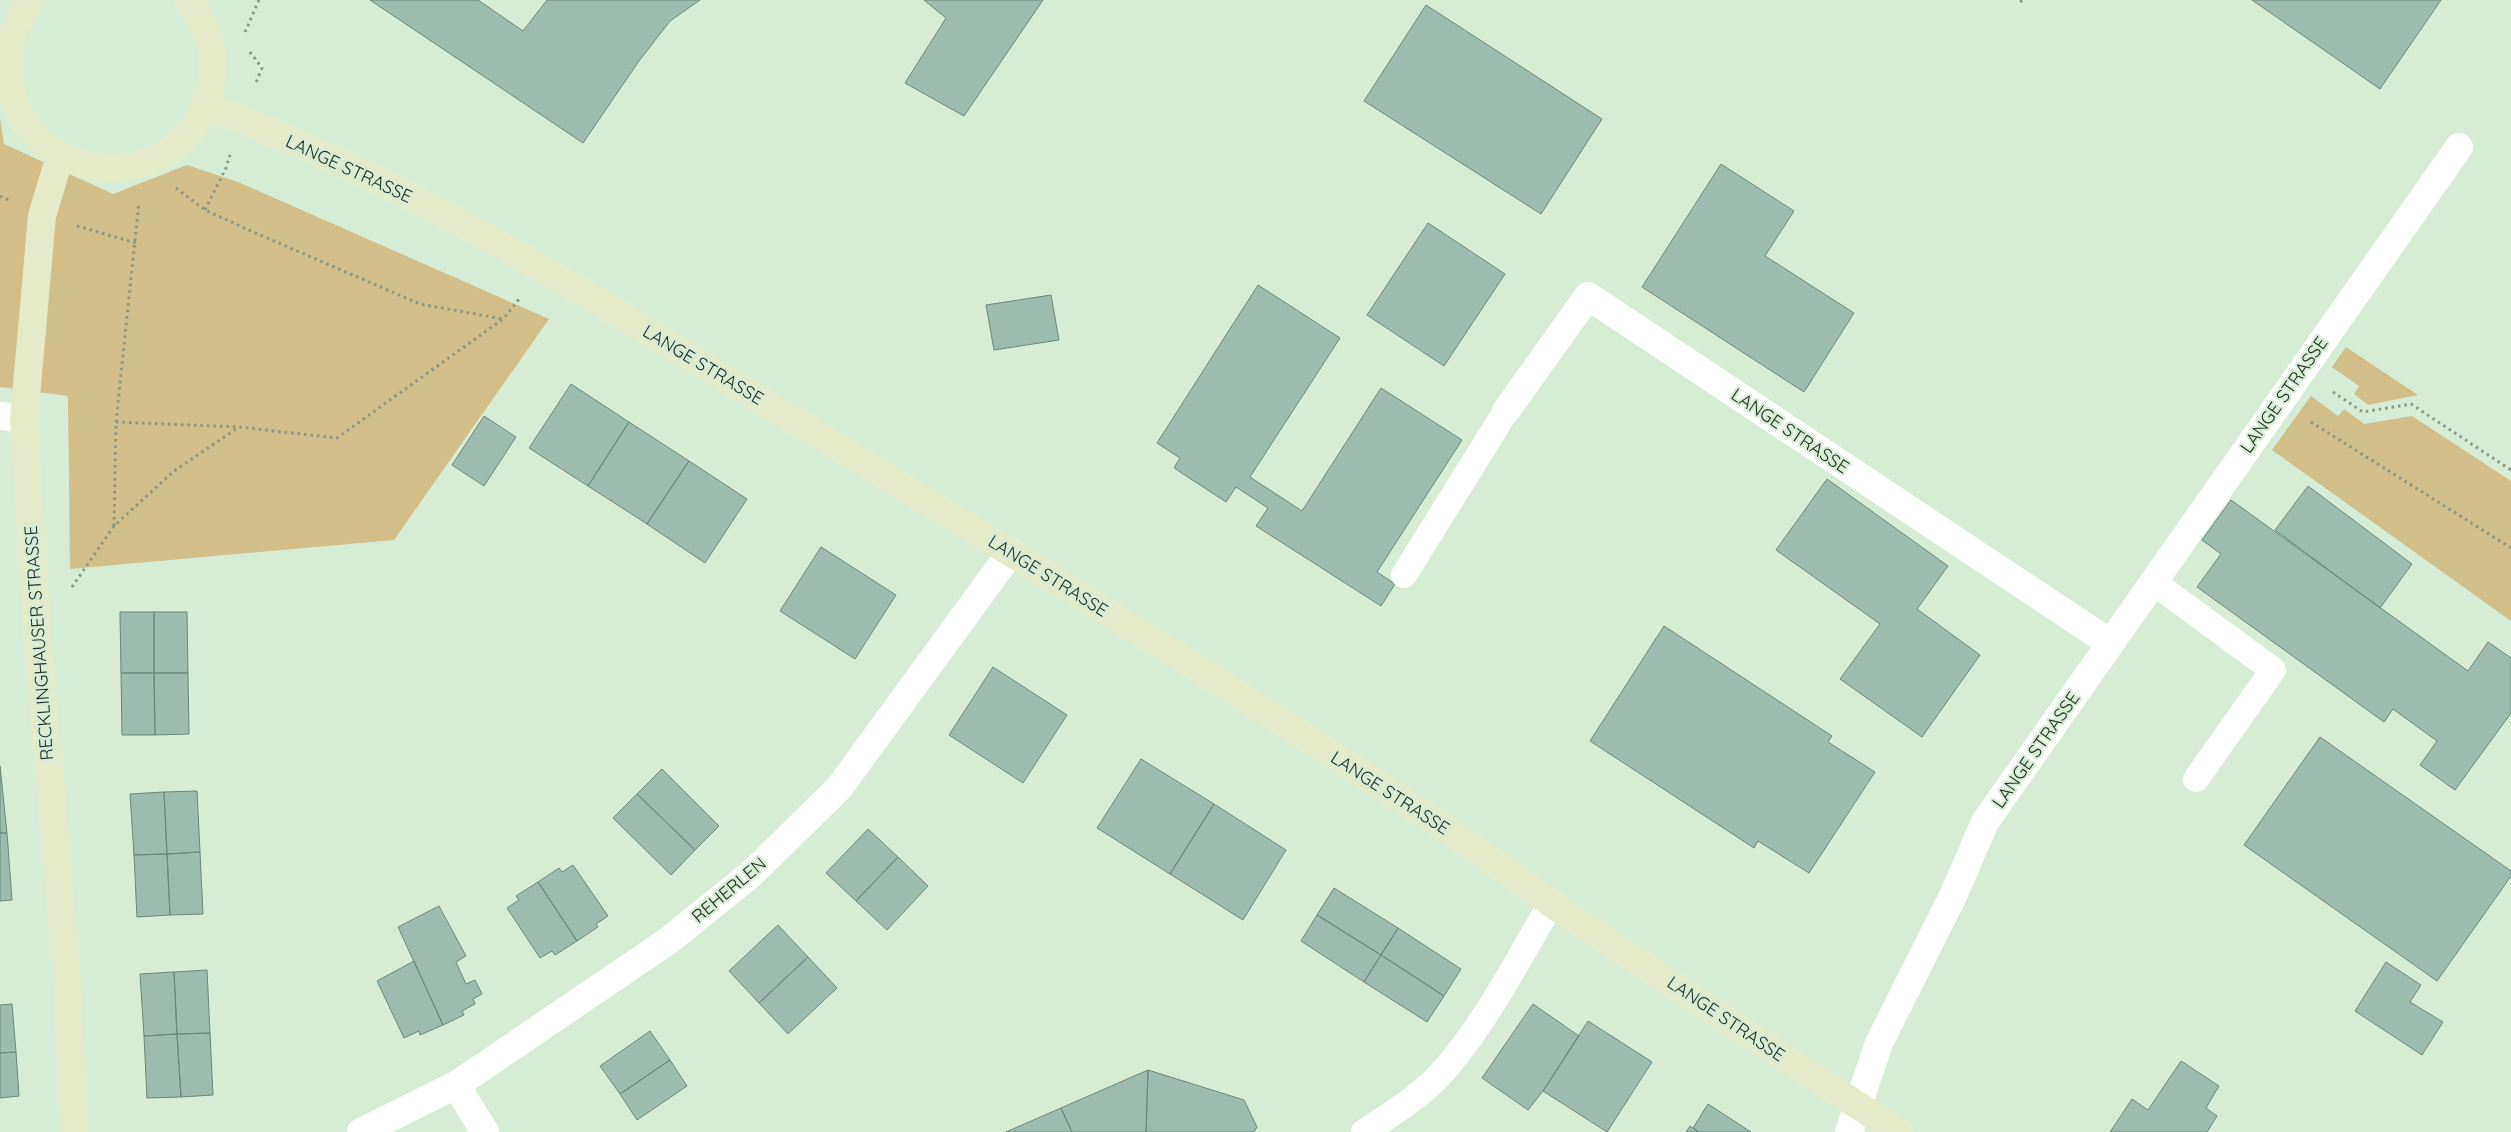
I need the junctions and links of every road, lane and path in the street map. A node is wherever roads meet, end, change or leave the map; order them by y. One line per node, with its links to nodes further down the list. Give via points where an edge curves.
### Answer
1 (31, 0): 5 (main road, via 15,28 8,59 10,88 20,115 37,138)
2 (190, 1): 3 (main road, via 200,15 211,44 213,76)
3 (205, 106): 6 (main road, via 190,131 169,151); 7 (main road, LANGE STRASSE, via 357,170)
4 (2459, 148): 9 (street, LANGE STRASSE)
5 (60, 156): 6 (main road, via 87,166 115,169); 12 (main road, RECKLINGHAUSER STRASSE, via 42,216)
6 (143, 164): 8 (path, via 205,210 411,301); 13 (path)
7 (542, 267): 8 (path); 18 (main road, LANGE STRASSE)
8 (503, 319): 14 (path, via 337,438)
9 (2301, 372): 10 (street, LANGE STRASSE); 15 (path, via 2363,412 2411,404)
10 (2280, 402): 17 (path); 20 (street, LANGE STRASSE)
11 (1506, 411): 19 (lane); 22 (street, LANGE STRASSE, via 1588,296)
12 (12, 417): 27 (main road, RECKLINGHAUSER STRASSE, via 37,636 66,969)
13 (116, 422): 14 (path); 16 (path)
14 (239, 427): 16 (path, via 174,471)
15 (2511, 470)
16 (114, 526): 21 (path)
17 (2511, 548)
18 (1011, 552): 24 (main road, LANGE STRASSE, via 1430,818); 25 (street, REHERLEN, via 839,788 752,874 668,941)
19 (1404, 574)
20 (2153, 582): 22 (street, LANGE STRASSE); 23 (lane, via 2273,670)
21 (70, 589)
22 (2110, 643): 26 (street, LANGE STRASSE, via 1985,822 1953,896 1879,1043)
23 (2196, 780)
24 (1551, 904): 26 (main road, LANGE STRASSE); 30 (lane, via 1486,1014 1445,1069 1418,1095)
25 (456, 1085): 28 (street, REHERLEN); 29 (street)
26 (1857, 1105): 31 (street); 32 (main road, LANGE STRASSE)
27 (74, 1132)
28 (362, 1132)
29 (485, 1132)
30 (1364, 1132)
31 (1849, 1132)
32 (1899, 1132)

